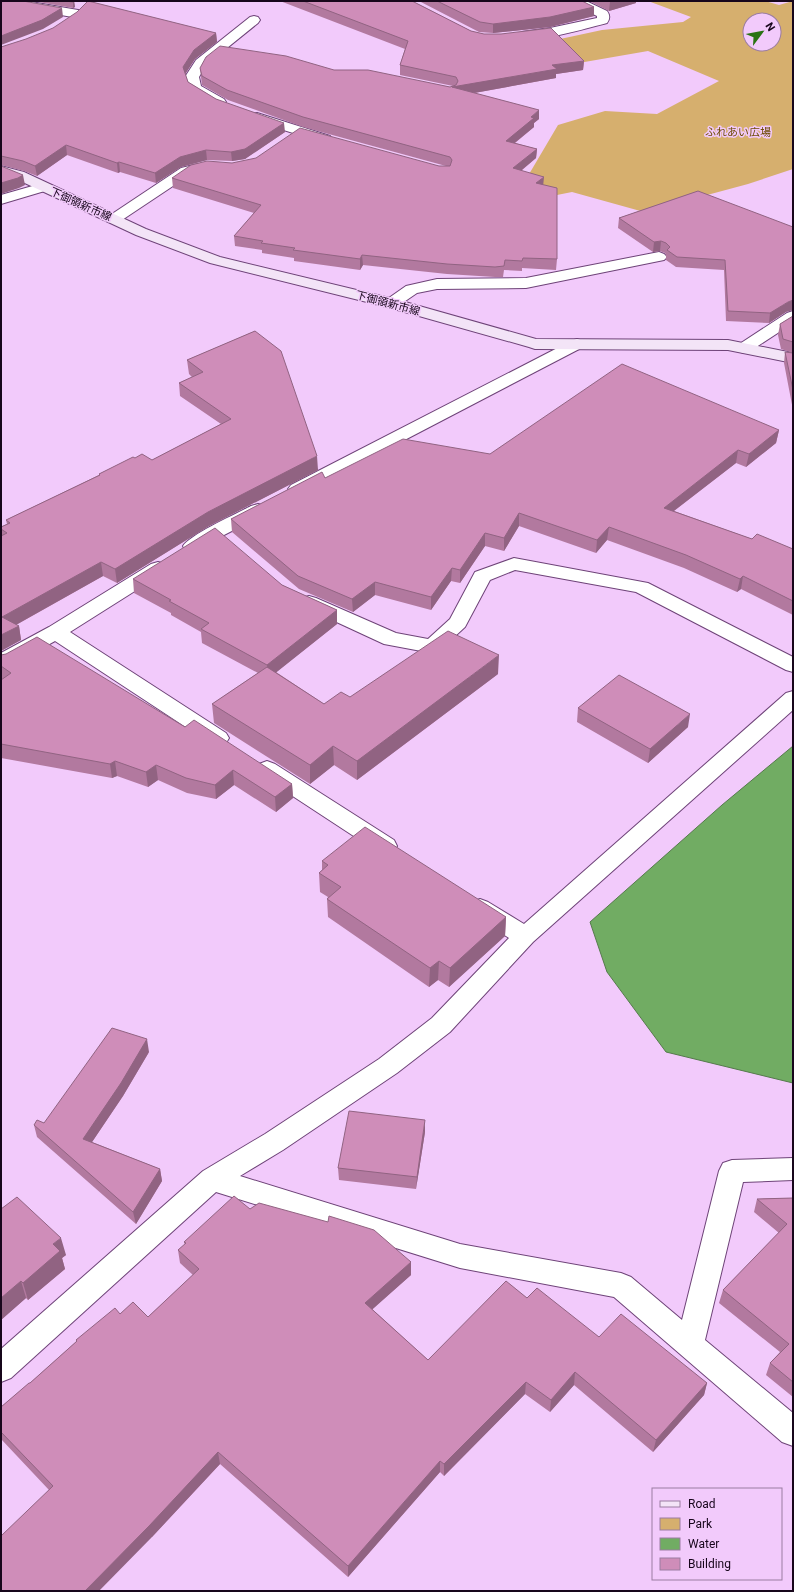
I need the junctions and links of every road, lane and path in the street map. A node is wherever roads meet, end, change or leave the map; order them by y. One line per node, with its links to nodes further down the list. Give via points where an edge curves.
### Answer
1 (4, 1): 4 (street, via 82,10)
2 (576, 1): 5 (street, via 603,14 603,20)
3 (254, 20): 6 (street)
4 (66, 23)
5 (514, 37)
6 (217, 50): 7 (street); 8 (street, via 201,63 192,77 195,88)
7 (233, 52)
8 (228, 106)
9 (242, 111): 10 (street, via 292,135)
10 (336, 142)
11 (213, 166): 15 (street, via 207,165 186,171)
12 (1, 170): 13 (main road, 下御領新市線)
13 (44, 187): 14 (street); 15 (main road, 下御領新市線)
14 (1, 200)
15 (114, 219): 17 (main road, 下御領新市線, via 215,260)
16 (660, 257): 17 (street, via 526,283 437,284 412,289)
17 (392, 303): 19 (main road, 下御領新市線, via 535,344)
18 (793, 316): 20 (street)
19 (577, 344): 20 (main road, 下御領新市線, via 728,345); 22 (street)
20 (744, 348): 21 (main road, 下御領新市線)
21 (793, 358)
22 (217, 531): 23 (street); 25 (street)
23 (234, 545)
24 (291, 594): 27 (street, via 391,639 432,646 458,623 482,576 514,564 641,587)
25 (56, 632): 26 (street); 29 (street)
26 (1, 662)
27 (793, 665)
28 (793, 698): 31 (street)
29 (404, 858)
30 (464, 897): 31 (street)
31 (525, 936): 33 (street, via 441,1025 388,1066 274,1142)
32 (793, 1169): 34 (street, via 732,1170)
33 (212, 1179): 34 (street, via 460,1256 621,1286); 35 (street)
34 (690, 1344): 36 (street)
35 (1, 1368)
36 (793, 1432)

